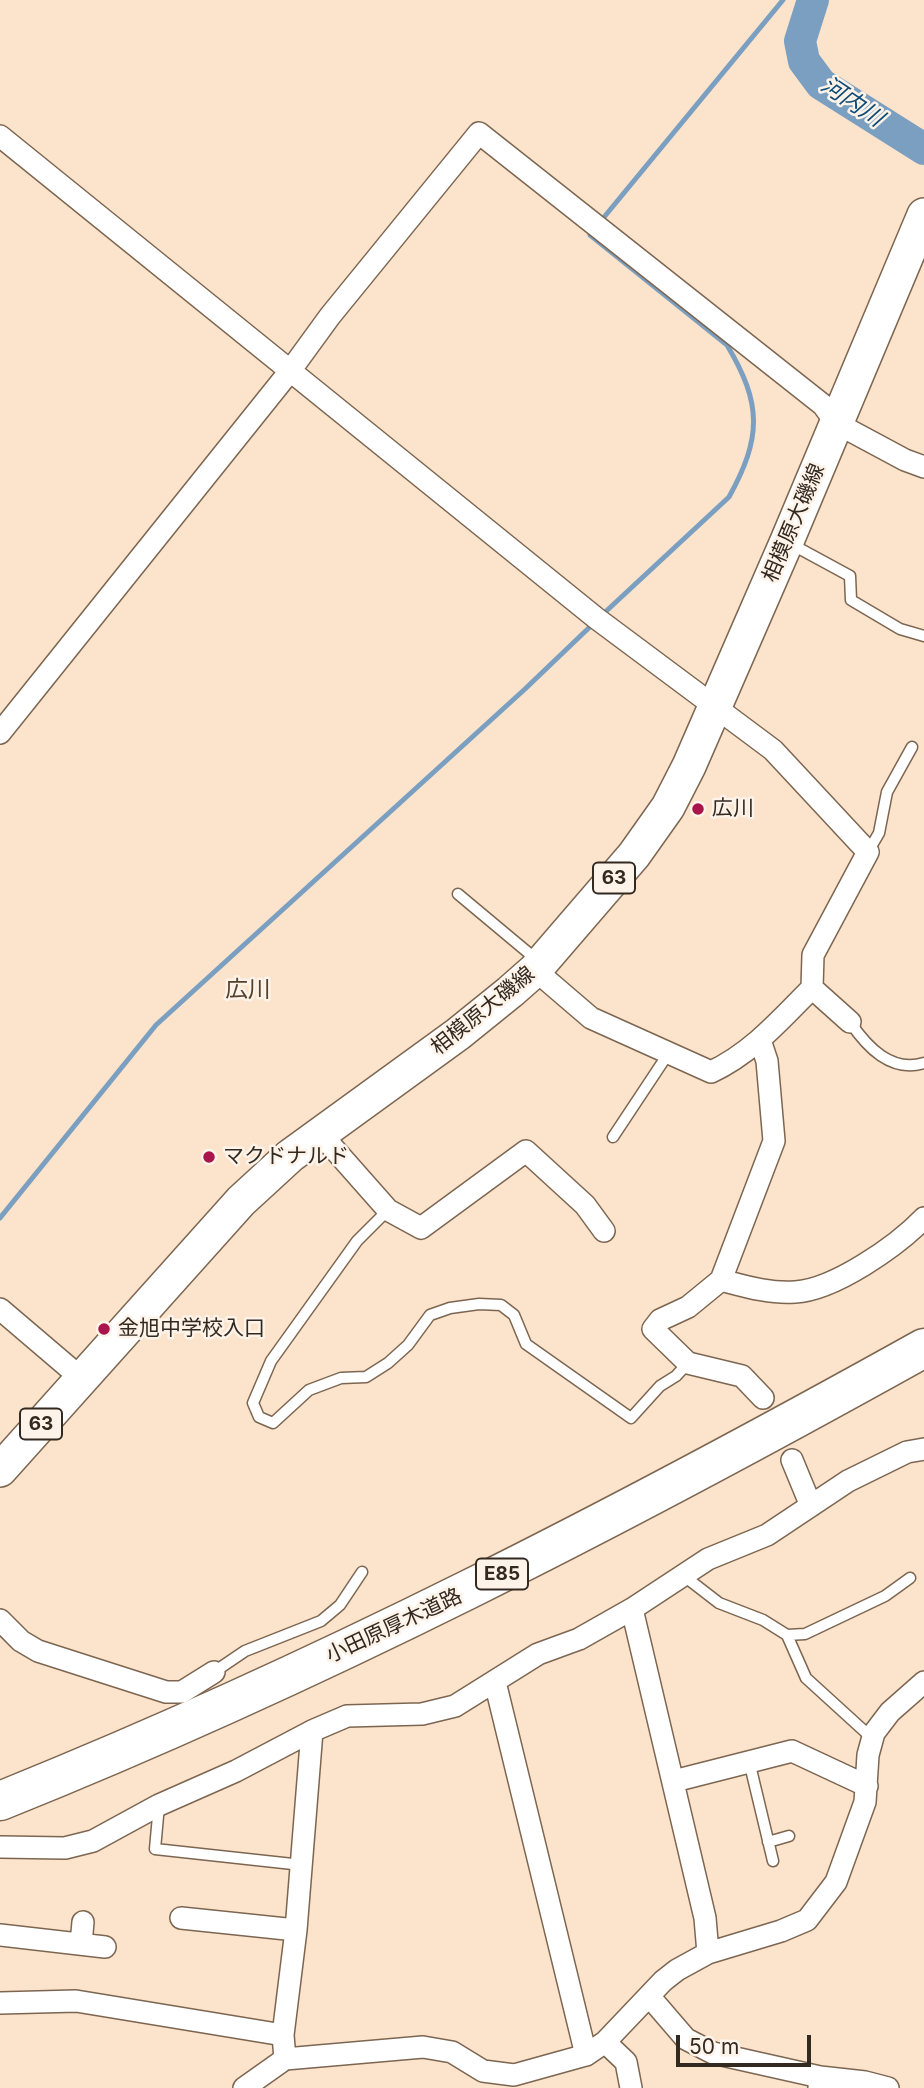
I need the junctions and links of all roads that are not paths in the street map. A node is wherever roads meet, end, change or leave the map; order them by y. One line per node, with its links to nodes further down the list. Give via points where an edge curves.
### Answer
1 (0, 136): 3 (street)
2 (924, 215): 4 (main road, 相模原大磯線 / 63)
3 (290, 371): 4 (street, via 479,133 823,405); 8 (street); 9 (street)
4 (836, 424): 5 (street); 6 (main road, 相模原大磯線 / 63)
5 (924, 467)
6 (787, 541): 7 (lane, via 850,576 851,600 900,629); 8 (main road, 相模原大磯線 / 63)
7 (924, 636)
8 (715, 708): 11 (street, via 773,750); 13 (main road, 相模原大磯線 / 63, via 668,807 634,855)
9 (0, 733)
10 (912, 747): 11 (lane, via 887,792 878,833)
11 (867, 852): 14 (street, via 813,955)
12 (458, 894): 13 (lane)
13 (538, 966): 17 (street, via 592,1018); 19 (main road, 相模原大磯線 / 63, via 458,1034)
14 (812, 988): 15 (street); 16 (street)
15 (850, 1022): 18 (lane, via 879,1056 914,1066)
16 (760, 1040): 17 (street, via 735,1061 712,1072); 24 (street, via 767,1061 774,1141)
17 (668, 1054): 20 (lane)
18 (924, 1063)
19 (320, 1133): 21 (street); 29 (main road, 相模原大磯線 / 63, via 241,1201)
20 (613, 1137)
21 (388, 1210): 23 (street, via 421,1228 526,1151 585,1205); 27 (lane, via 357,1241 271,1361 253,1403 259,1417 273,1423 309,1390 341,1378 366,1377 408,1345 430,1315 479,1304 501,1305 514,1315 526,1344 631,1418)
22 (924, 1218): 24 (street, via 876,1257 832,1282 796,1293)
23 (604, 1231)
24 (721, 1280): 27 (street, via 653,1329)
25 (0, 1309): 29 (street)
26 (924, 1348): 48 (highway, 小田原厚木道路 / E85, via 464,1593)
27 (688, 1363): 30 (street, via 742,1376)
28 (924, 1375): 48 (highway, 小田原厚木道路 / E85, via 473,1614 291,1700)
29 (82, 1378): 33 (main road, 相模原大磯線 / 63)
30 (762, 1398)
31 (918, 1447): 34 (street, via 848,1481)
32 (792, 1460): 34 (street)
33 (0, 1470)
34 (811, 1506): 36 (street, via 767,1535 708,1559)
35 (362, 1572): 41 (lane, via 340,1605 321,1621 246,1651)
36 (684, 1576): 38 (street); 40 (lane, via 719,1602)
37 (910, 1578): 40 (lane, via 885,1596 805,1634)
38 (632, 1609): 42 (street, via 579,1639 538,1654); 47 (street)
39 (0, 1620): 41 (street, via 38,1651 166,1692 182,1692)
40 (788, 1635): 45 (lane, via 806,1678)
41 (214, 1672)
42 (495, 1682): 44 (street, via 455,1706 422,1714 347,1716); 69 (street)
43 (924, 1682): 45 (street, via 890,1712)
44 (312, 1731): 51 (street); 57 (street)
45 (873, 1739): 49 (street)
46 (749, 1761): 47 (street); 49 (street, via 792,1751); 54 (lane)
47 (674, 1781): 64 (street, via 705,1917)
48 (69, 1784): 50 (highway, 小田原厚木道路 / E85); 52 (highway, 小田原厚木道路 / E85)
49 (867, 1786): 64 (street, via 836,1882 807,1920)
50 (0, 1801)
51 (159, 1805): 55 (street, via 93,1841 65,1848); 57 (lane, via 155,1849)
52 (0, 1824)
53 (789, 1836): 54 (lane)
54 (768, 1842): 56 (lane)
55 (0, 1847)
56 (773, 1861)
57 (302, 1865): 60 (street)
58 (180, 1918): 60 (street)
59 (83, 1922): 62 (street)
60 (296, 1930): 67 (street)
61 (0, 1936): 62 (street)
62 (81, 1944): 63 (street)
63 (105, 1947)
64 (708, 1953): 65 (street, via 670,1975)
65 (649, 1996): 68 (street); 71 (street, via 686,2039 713,2053)
66 (0, 2003): 67 (street, via 76,2001)
67 (283, 2035): 70 (street)
68 (605, 2042): 69 (street); 74 (street, via 626,2062)
69 (586, 2055): 70 (street, via 514,2075 483,2071 452,2052 423,2047)
70 (285, 2059): 73 (street)
71 (819, 2082): 72 (street)
72 (865, 2085): 75 (street)
73 (244, 2088)
74 (631, 2088)
75 (888, 2088)

